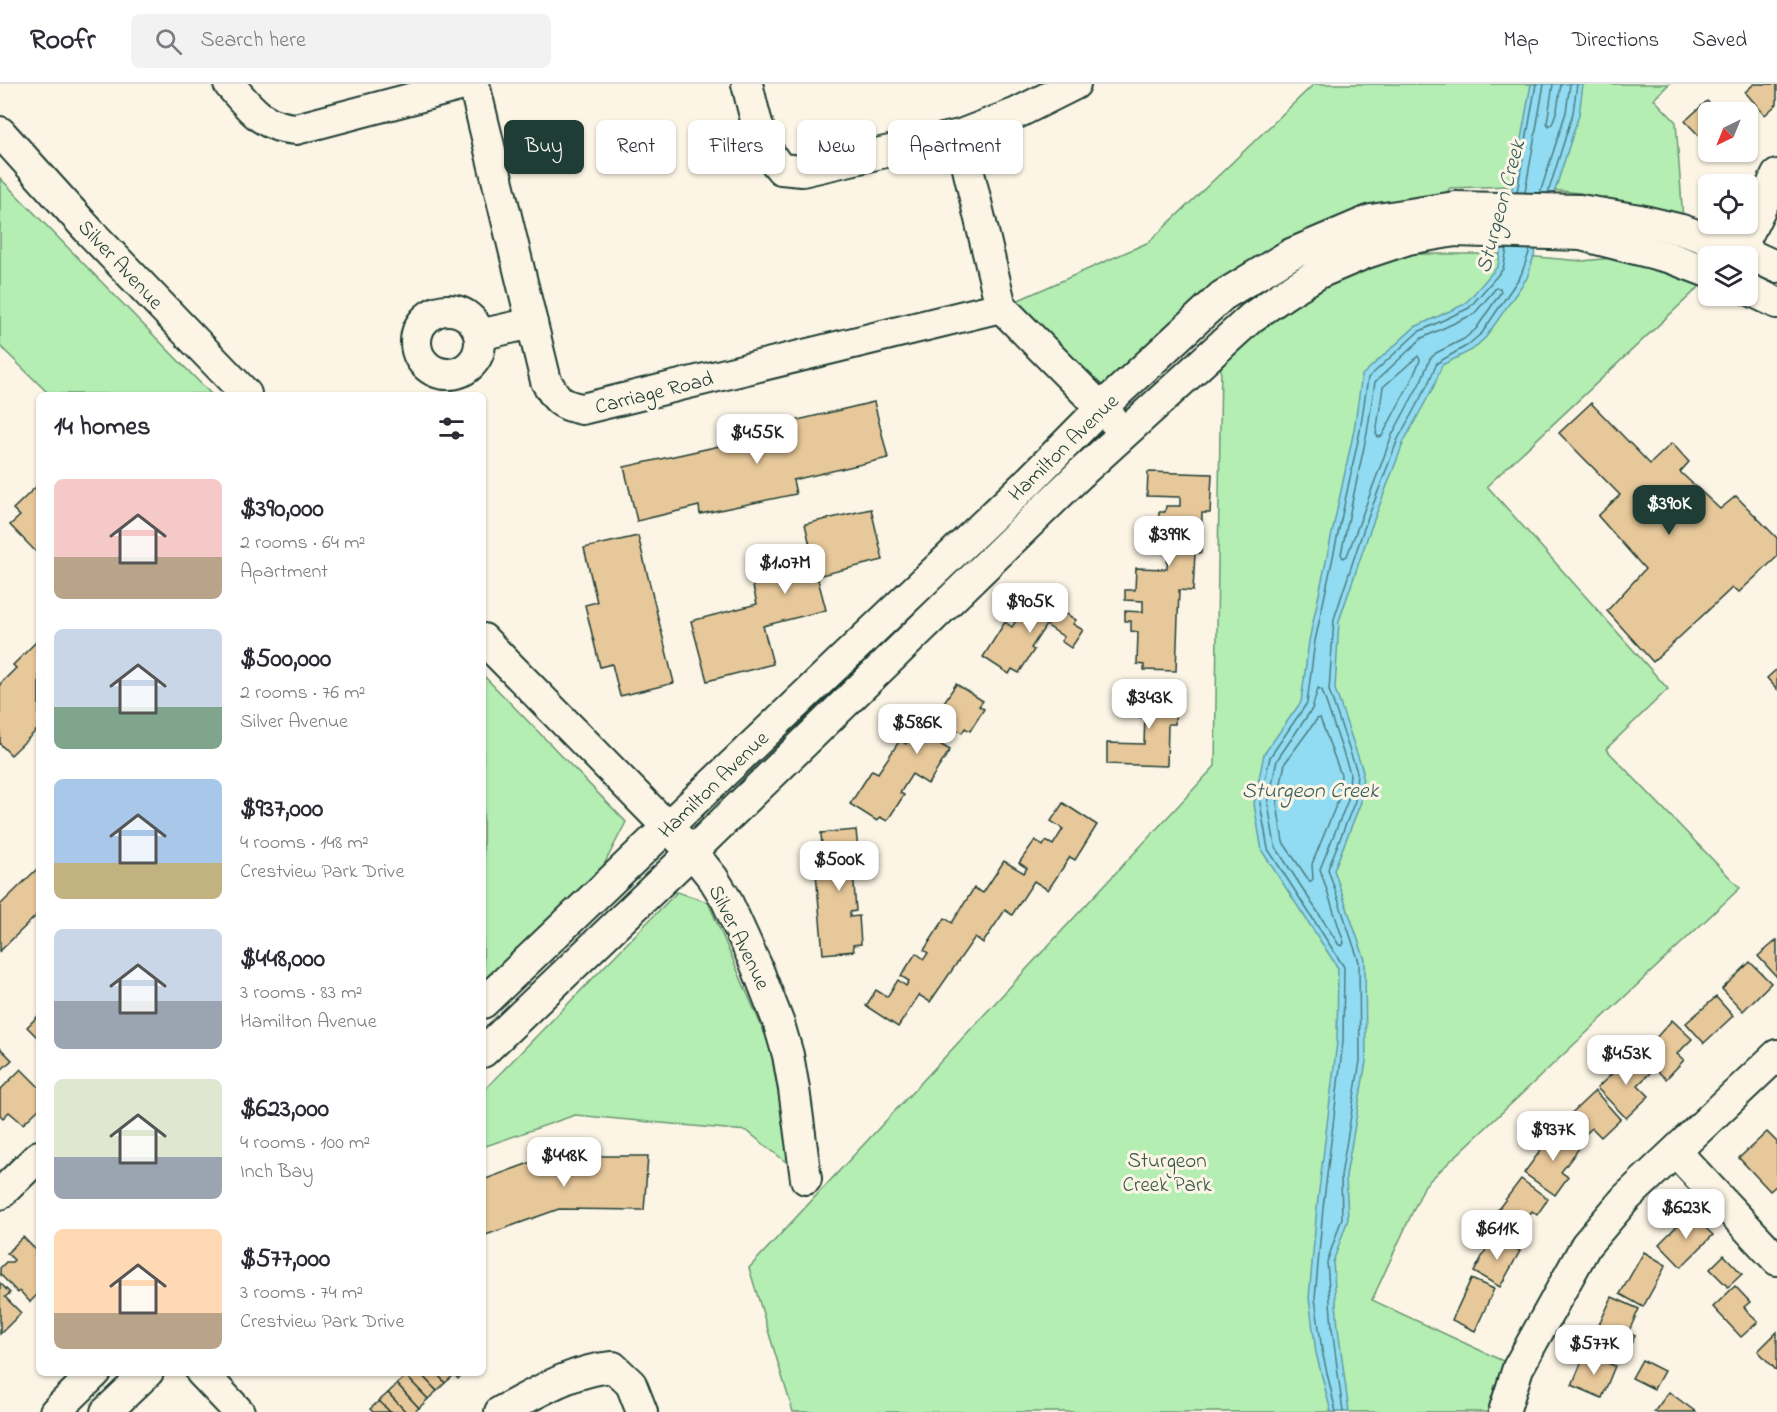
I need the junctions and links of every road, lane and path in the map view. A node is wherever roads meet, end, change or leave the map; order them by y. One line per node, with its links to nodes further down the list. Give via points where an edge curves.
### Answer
1 (229, 84): 2 (street, via 266,122 296,129)
2 (467, 84)
3 (474, 84): 21 (street, Carriage Road)
4 (747, 84): 8 (street, via 760,137 781,169 802,171)
5 (1075, 84): 6 (street)
6 (999, 120)
7 (0, 132): 23 (street, Silver Avenue)
8 (888, 151)
9 (969, 174): 20 (street)
10 (1777, 175): 14 (street)
11 (1455, 219): 12 (street, Hamilton Avenue); 24 (street, Hamilton Avenue, via 1371,220 1291,254 1222,296); 25 (street, Hamilton Avenue, via 1319,273 1252,317)
12 (1581, 222): 13 (street, Hamilton Avenue, via 1641,220 1682,230); 17 (street, Hamilton Avenue)
13 (1722, 246)
14 (1742, 246)
15 (1758, 260): 16 (street, Hamilton Avenue)
16 (1777, 267)
17 (1698, 268)
18 (1758, 294): 19 (street)
19 (1777, 303)
20 (1001, 307): 21 (street, Carriage Road, via 582,409 563,404 550,389); 24 (street)
21 (532, 323): 22 (street)
22 (479, 335)
23 (244, 392)
24 (1101, 408): 25 (street); 27 (street, Hamilton Avenue)
25 (1124, 432): 28 (street, Hamilton Avenue)
26 (486, 642): 27 (street, Silver Avenue)
27 (667, 828): 28 (street, Silver Avenue); 29 (street, Hamilton Avenue)
28 (692, 852): 30 (street, Hamilton Avenue); 34 (street, Silver Avenue, via 726,899 779,1024 794,1089)
29 (486, 1000)
30 (486, 1049)
31 (1777, 1055): 32 (street)
32 (1676, 1152): 36 (street); 45 (street, via 1626,1198 1586,1245 1518,1368)
33 (36, 1159): 35 (street)
34 (806, 1179)
35 (2, 1188)
36 (1777, 1260)
37 (92, 1376): 40 (street)
38 (144, 1376): 41 (street)
39 (205, 1376): 42 (street)
40 (55, 1412)
41 (106, 1412)
42 (239, 1412)
43 (500, 1412): 44 (street, via 574,1374 613,1367 631,1384)
44 (642, 1412)
45 (1504, 1412)

